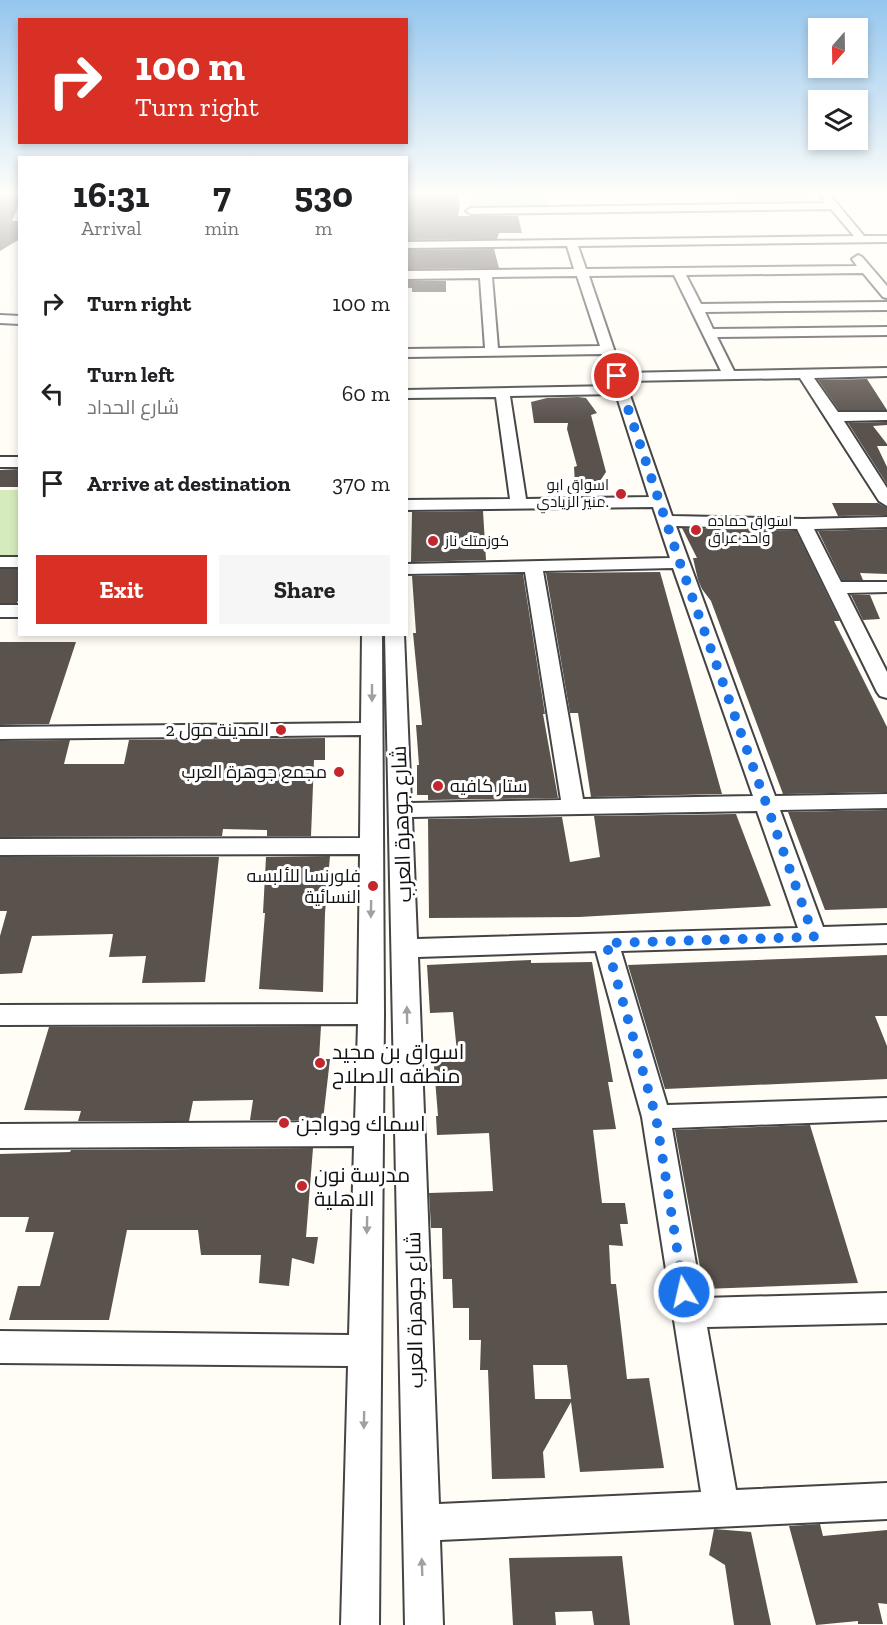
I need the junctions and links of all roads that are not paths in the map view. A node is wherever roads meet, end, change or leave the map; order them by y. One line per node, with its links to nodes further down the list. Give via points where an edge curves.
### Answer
1 (579, 269): 4 (street)
2 (866, 269): 3 (street); 7 (street)
3 (678, 271): 4 (street); 9 (street)
4 (580, 273): 6 (street); 14 (street)
5 (408, 275): 6 (street)
6 (486, 275): 15 (street)
7 (887, 294)
8 (887, 306): 9 (street)
9 (697, 308): 13 (street)
10 (0, 319): 11 (street)
11 (18, 320)
12 (887, 331): 13 (street)
13 (709, 333): 19 (street)
14 (607, 350): 15 (street); 20 (street)
15 (492, 351): 16 (street)
16 (408, 353)
17 (887, 372): 18 (street)
18 (804, 374): 19 (street); 24 (street)
19 (730, 376): 20 (street)
20 (619, 383): 21 (street); 30 (street)
21 (502, 392): 22 (street); 31 (street)
22 (408, 394)
23 (887, 416): 24 (street)
24 (834, 417): 28 (street)
25 (0, 462): 26 (street)
26 (18, 462)
27 (887, 466): 28 (street)
28 (865, 467): 29 (street)
29 (887, 501)
30 (661, 502): 31 (street); 33 (street)
31 (519, 504): 32 (street)
32 (408, 506)
33 (667, 521): 35 (street); 38 (street)
34 (887, 522): 35 (street)
35 (804, 524): 42 (street)
36 (0, 562): 37 (street)
37 (18, 562)
38 (680, 563): 39 (street); 51 (street)
39 (533, 566): 40 (street); 52 (street)
40 (408, 569)
41 (887, 587): 42 (street)
42 (836, 588): 47 (street)
43 (0, 611): 44 (street)
44 (18, 611)
45 (372, 636): 48 (street, شارع جوهرة العرب, one-way to 48)
46 (394, 636): 53 (street, شارع جوهرة العرب)
47 (887, 692)
48 (372, 729): 49 (street); 54 (street, شارع جوهرة العرب)
49 (0, 733)
50 (887, 801): 51 (street)
51 (767, 803): 52 (street); 57 (street)
52 (573, 807): 53 (street)
53 (400, 810): 59 (street, شارع جوهرة العرب)
54 (371, 846): 55 (street); 60 (street, شارع جوهرة العرب, one-way to 60)
55 (0, 848)
56 (887, 934): 57 (street)
57 (814, 937): 58 (street)
58 (606, 943): 59 (street); 63 (street)
59 (405, 948): 72 (street, شارع جوهرة العرب, one-way to 59)
60 (370, 1014): 61 (street); 64 (street, شارع جوهرة العرب)
61 (0, 1015)
62 (887, 1109): 63 (street)
63 (656, 1117): 67 (street)
64 (368, 1134): 65 (street); 69 (street, شارع جوهرة العرب, one-way to 69)
65 (0, 1136)
66 (887, 1308): 67 (street)
67 (687, 1313): 71 (street)
68 (0, 1347): 69 (street)
69 (364, 1351): 73 (street, شارع جوهرة العرب, one-way to 73)
70 (887, 1501): 71 (street)
71 (721, 1507): 72 (street)
72 (420, 1522): 74 (street, شارع جوهرة العرب, one-way to 72)
73 (360, 1625)
74 (424, 1625)

